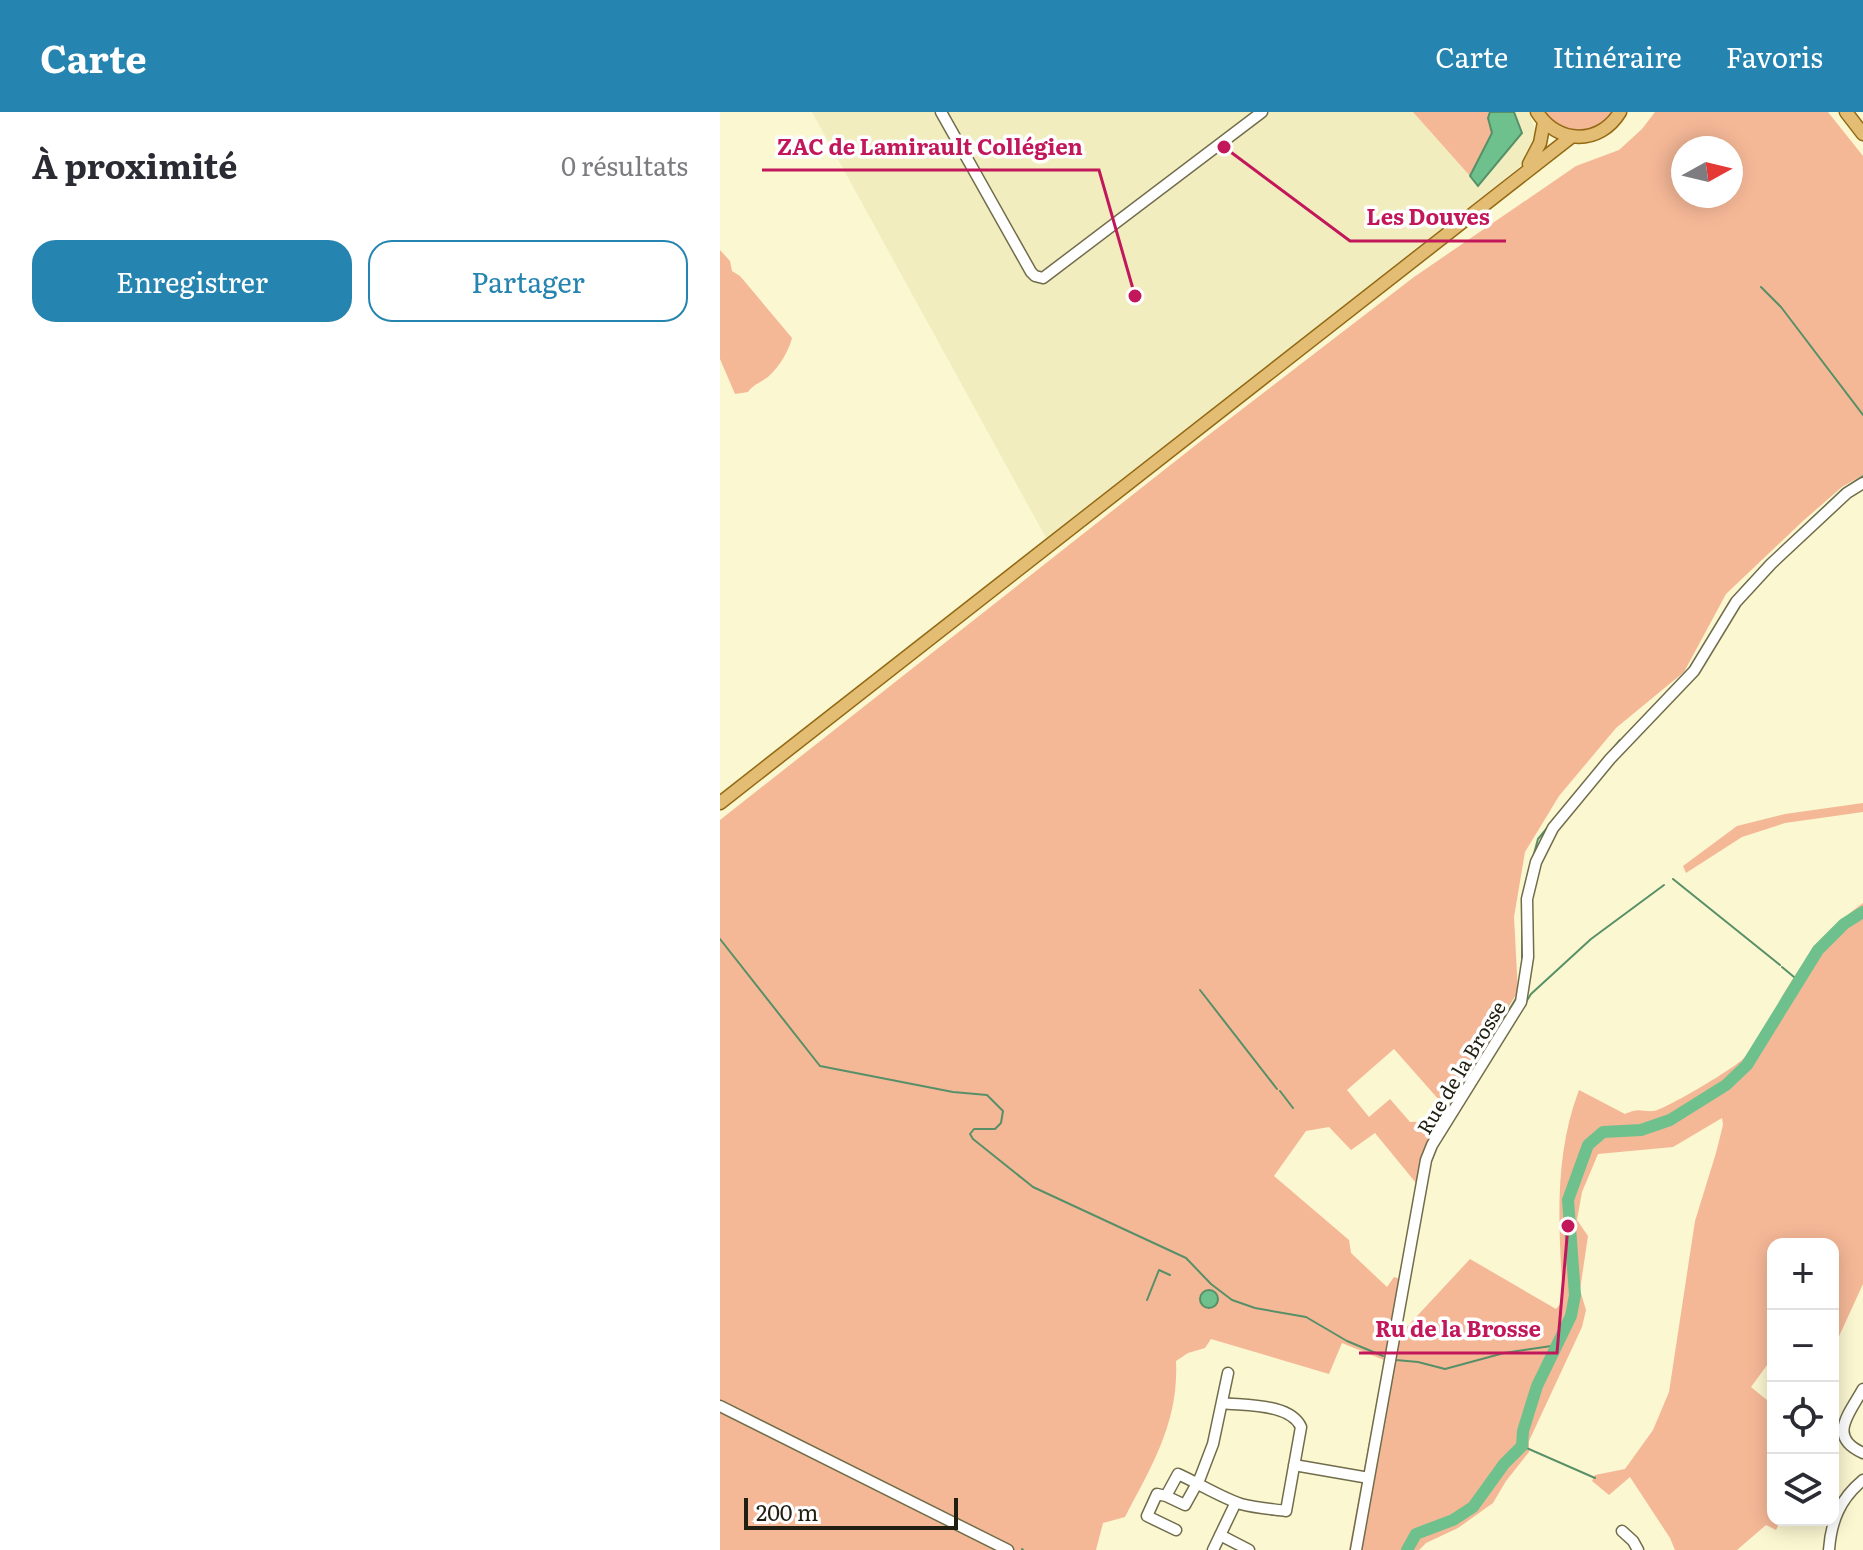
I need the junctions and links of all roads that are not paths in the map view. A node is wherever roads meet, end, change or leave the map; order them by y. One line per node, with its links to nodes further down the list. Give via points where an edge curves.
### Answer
1 (941, 112): 2 (street, via 1031,272 1043,278)
2 (1262, 112)
3 (1620, 112): 7 (main road, via 1599,133)
4 (1846, 112): 6 (main road)
5 (1541, 117): 7 (main road, via 1556,132); 8 (main road, via 1540,143)
6 (1863, 134)
7 (1571, 137): 8 (main road)
8 (1525, 170): 10 (main road)
9 (1863, 483): 17 (street, Rue de la Brosse, via 1743,595 1694,671 1610,759 1553,828 1536,862 1527,899 1528,957 1521,1002 1426,1160)
10 (720, 803)
11 (1228, 1373): 13 (street)
12 (1863, 1389): 15 (street, via 1843,1434)
13 (1222, 1403): 16 (street, via 1277,1410 1298,1421); 19 (street)
14 (720, 1406): 25 (street)
15 (1863, 1453)
16 (1294, 1465): 17 (street); 21 (street, via 1286,1511)
17 (1369, 1478): 28 (street, Rue de la Brosse)
18 (1863, 1480): 30 (street, via 1837,1511)
19 (1197, 1483): 20 (street, via 1178,1474); 20 (street, via 1185,1505); 21 (street)
20 (1166, 1496): 22 (street, via 1157,1494 1147,1516)
21 (1236, 1502): 24 (street)
22 (1176, 1530)
23 (1622, 1531): 29 (street)
24 (1220, 1535): 26 (street); 27 (street)
25 (1008, 1550)
26 (1213, 1550)
27 (1249, 1550)
28 (1356, 1550)
29 (1638, 1550)
30 (1829, 1550)

